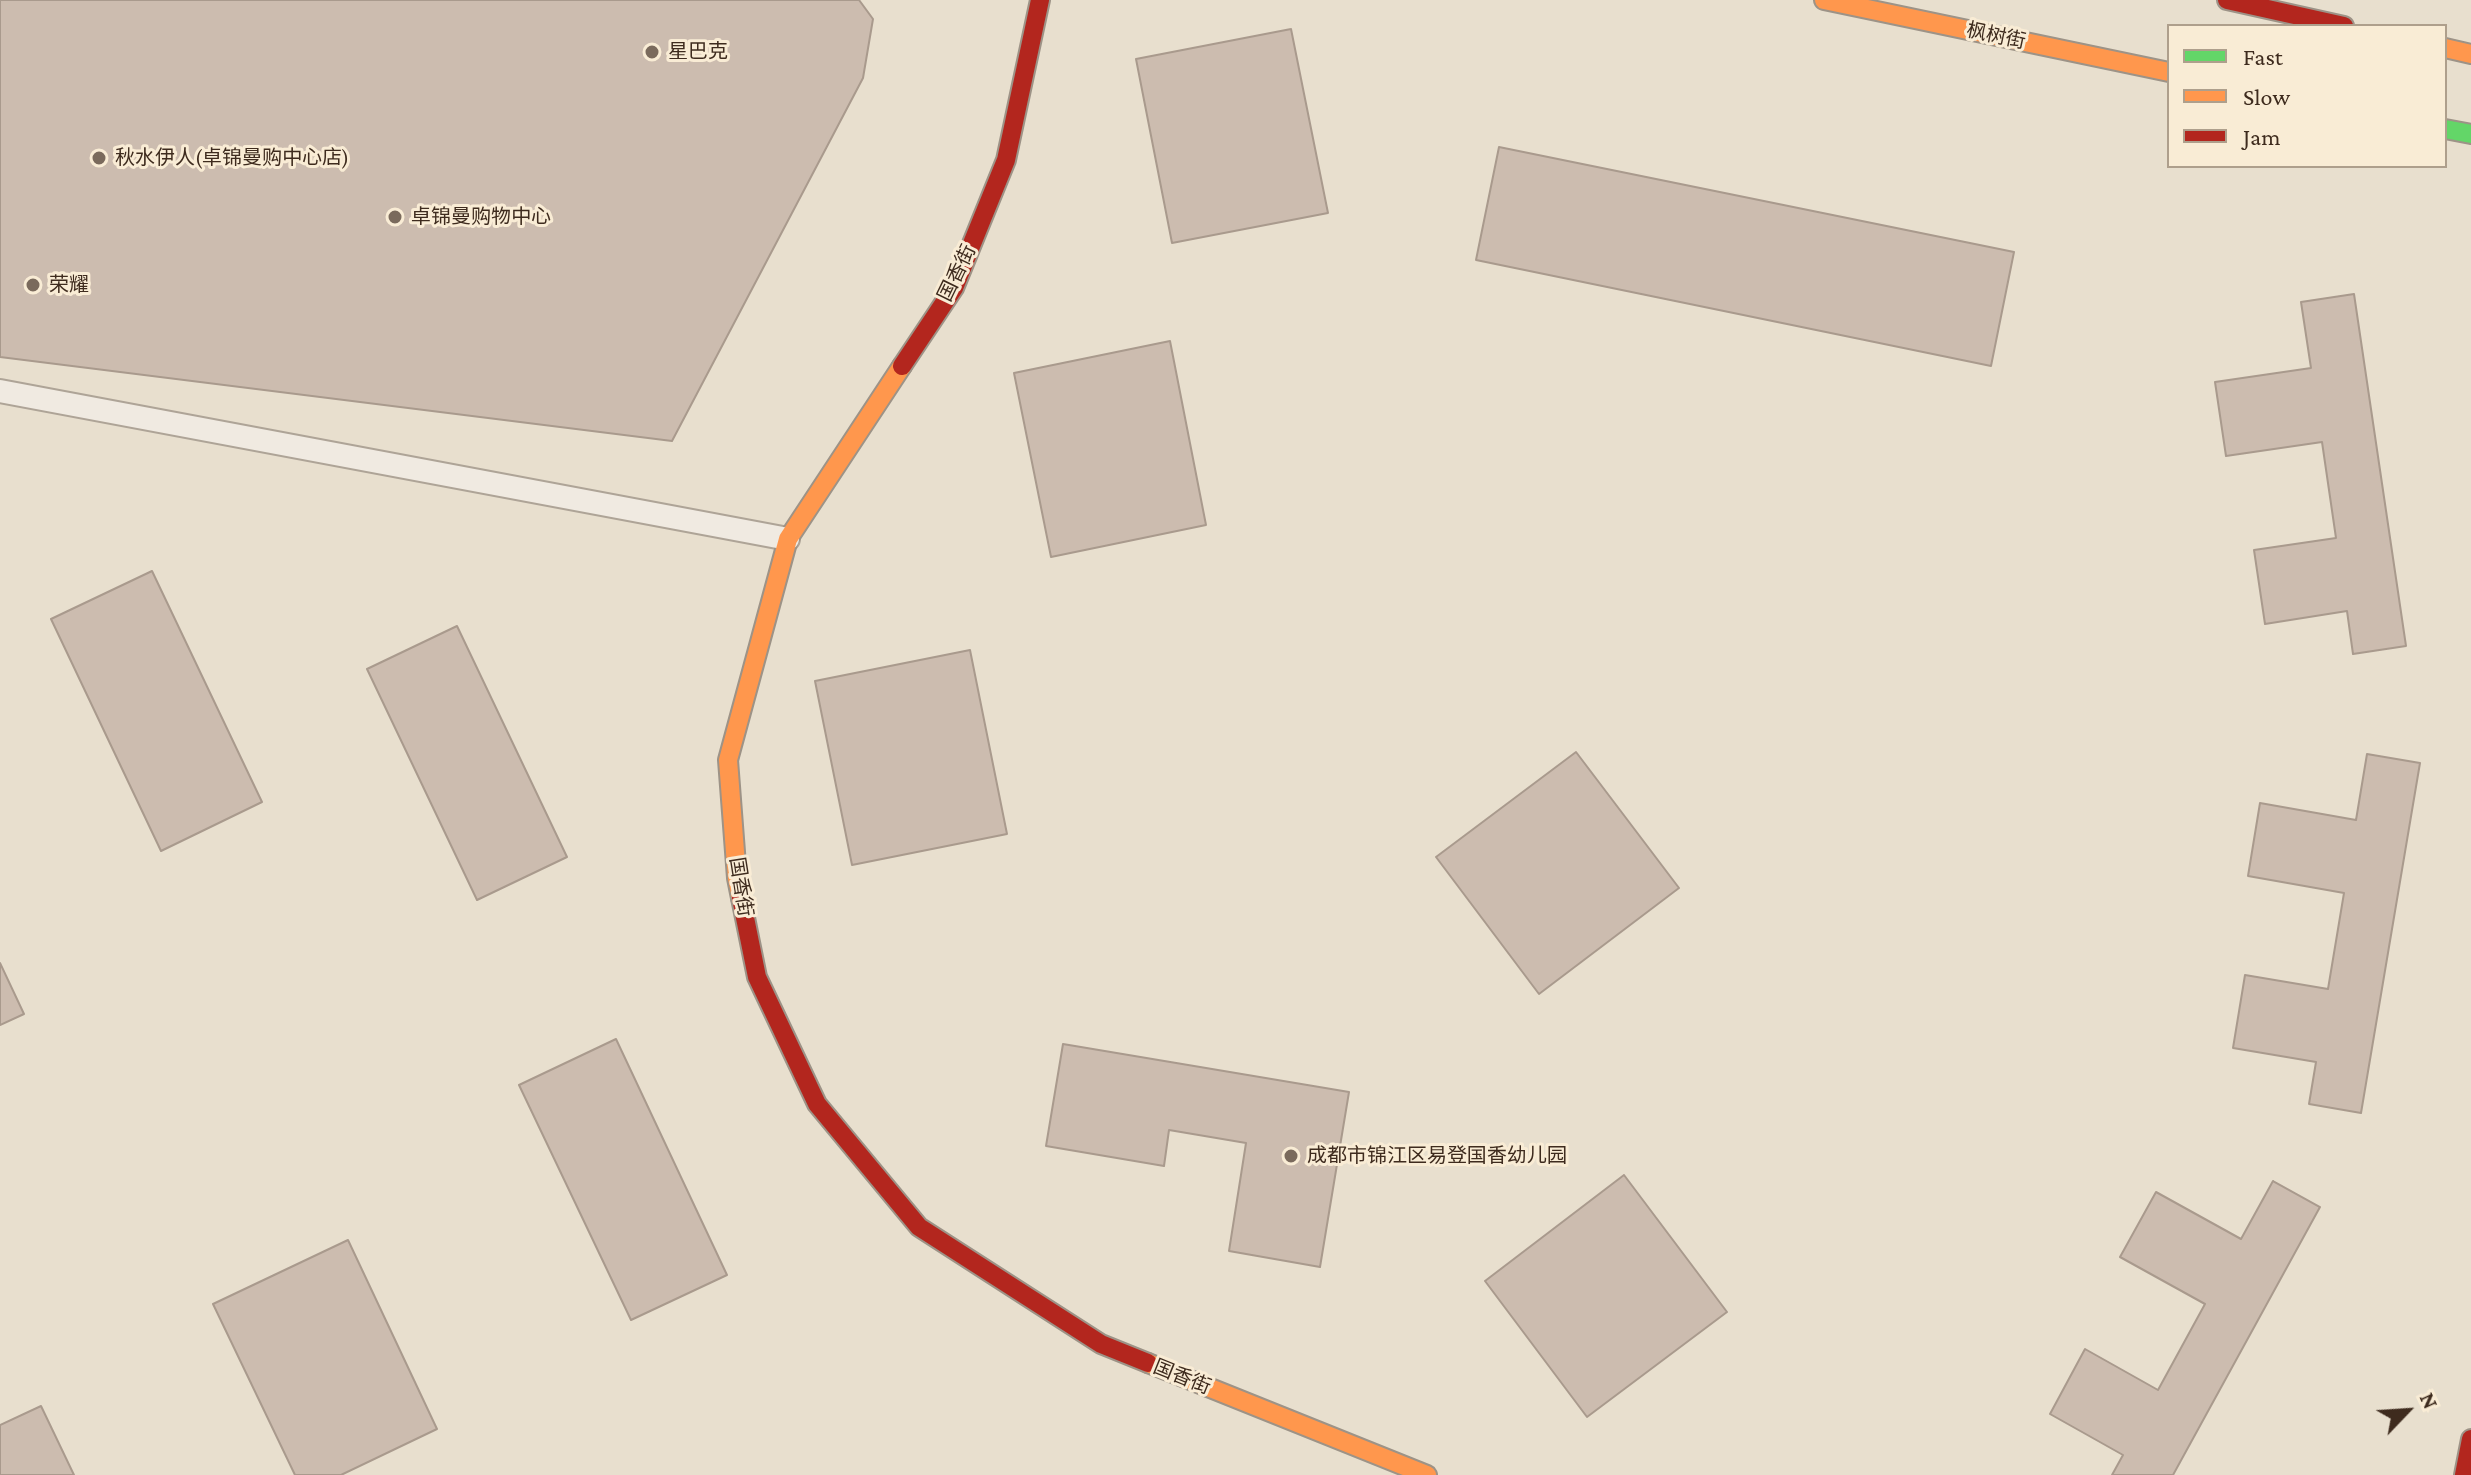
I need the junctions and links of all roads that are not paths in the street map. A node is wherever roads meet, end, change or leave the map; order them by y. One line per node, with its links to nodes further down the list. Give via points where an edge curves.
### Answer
1 (1040, 0): 9 (street, 国香街, via 1006,160 954,288)
2 (1824, 0): 7 (street, 枫树街)
3 (2227, 0): 4 (street)
4 (2335, 24)
5 (2447, 48): 6 (street)
6 (2471, 54)
7 (2167, 72)
8 (0, 391): 9 (lane)
9 (788, 539): 11 (street, 国香街, via 728,760 737,878 757,977 817,1104 919,1227 1101,1344)
10 (2471, 1439): 12 (street)
11 (1427, 1475)
12 (2464, 1475)

